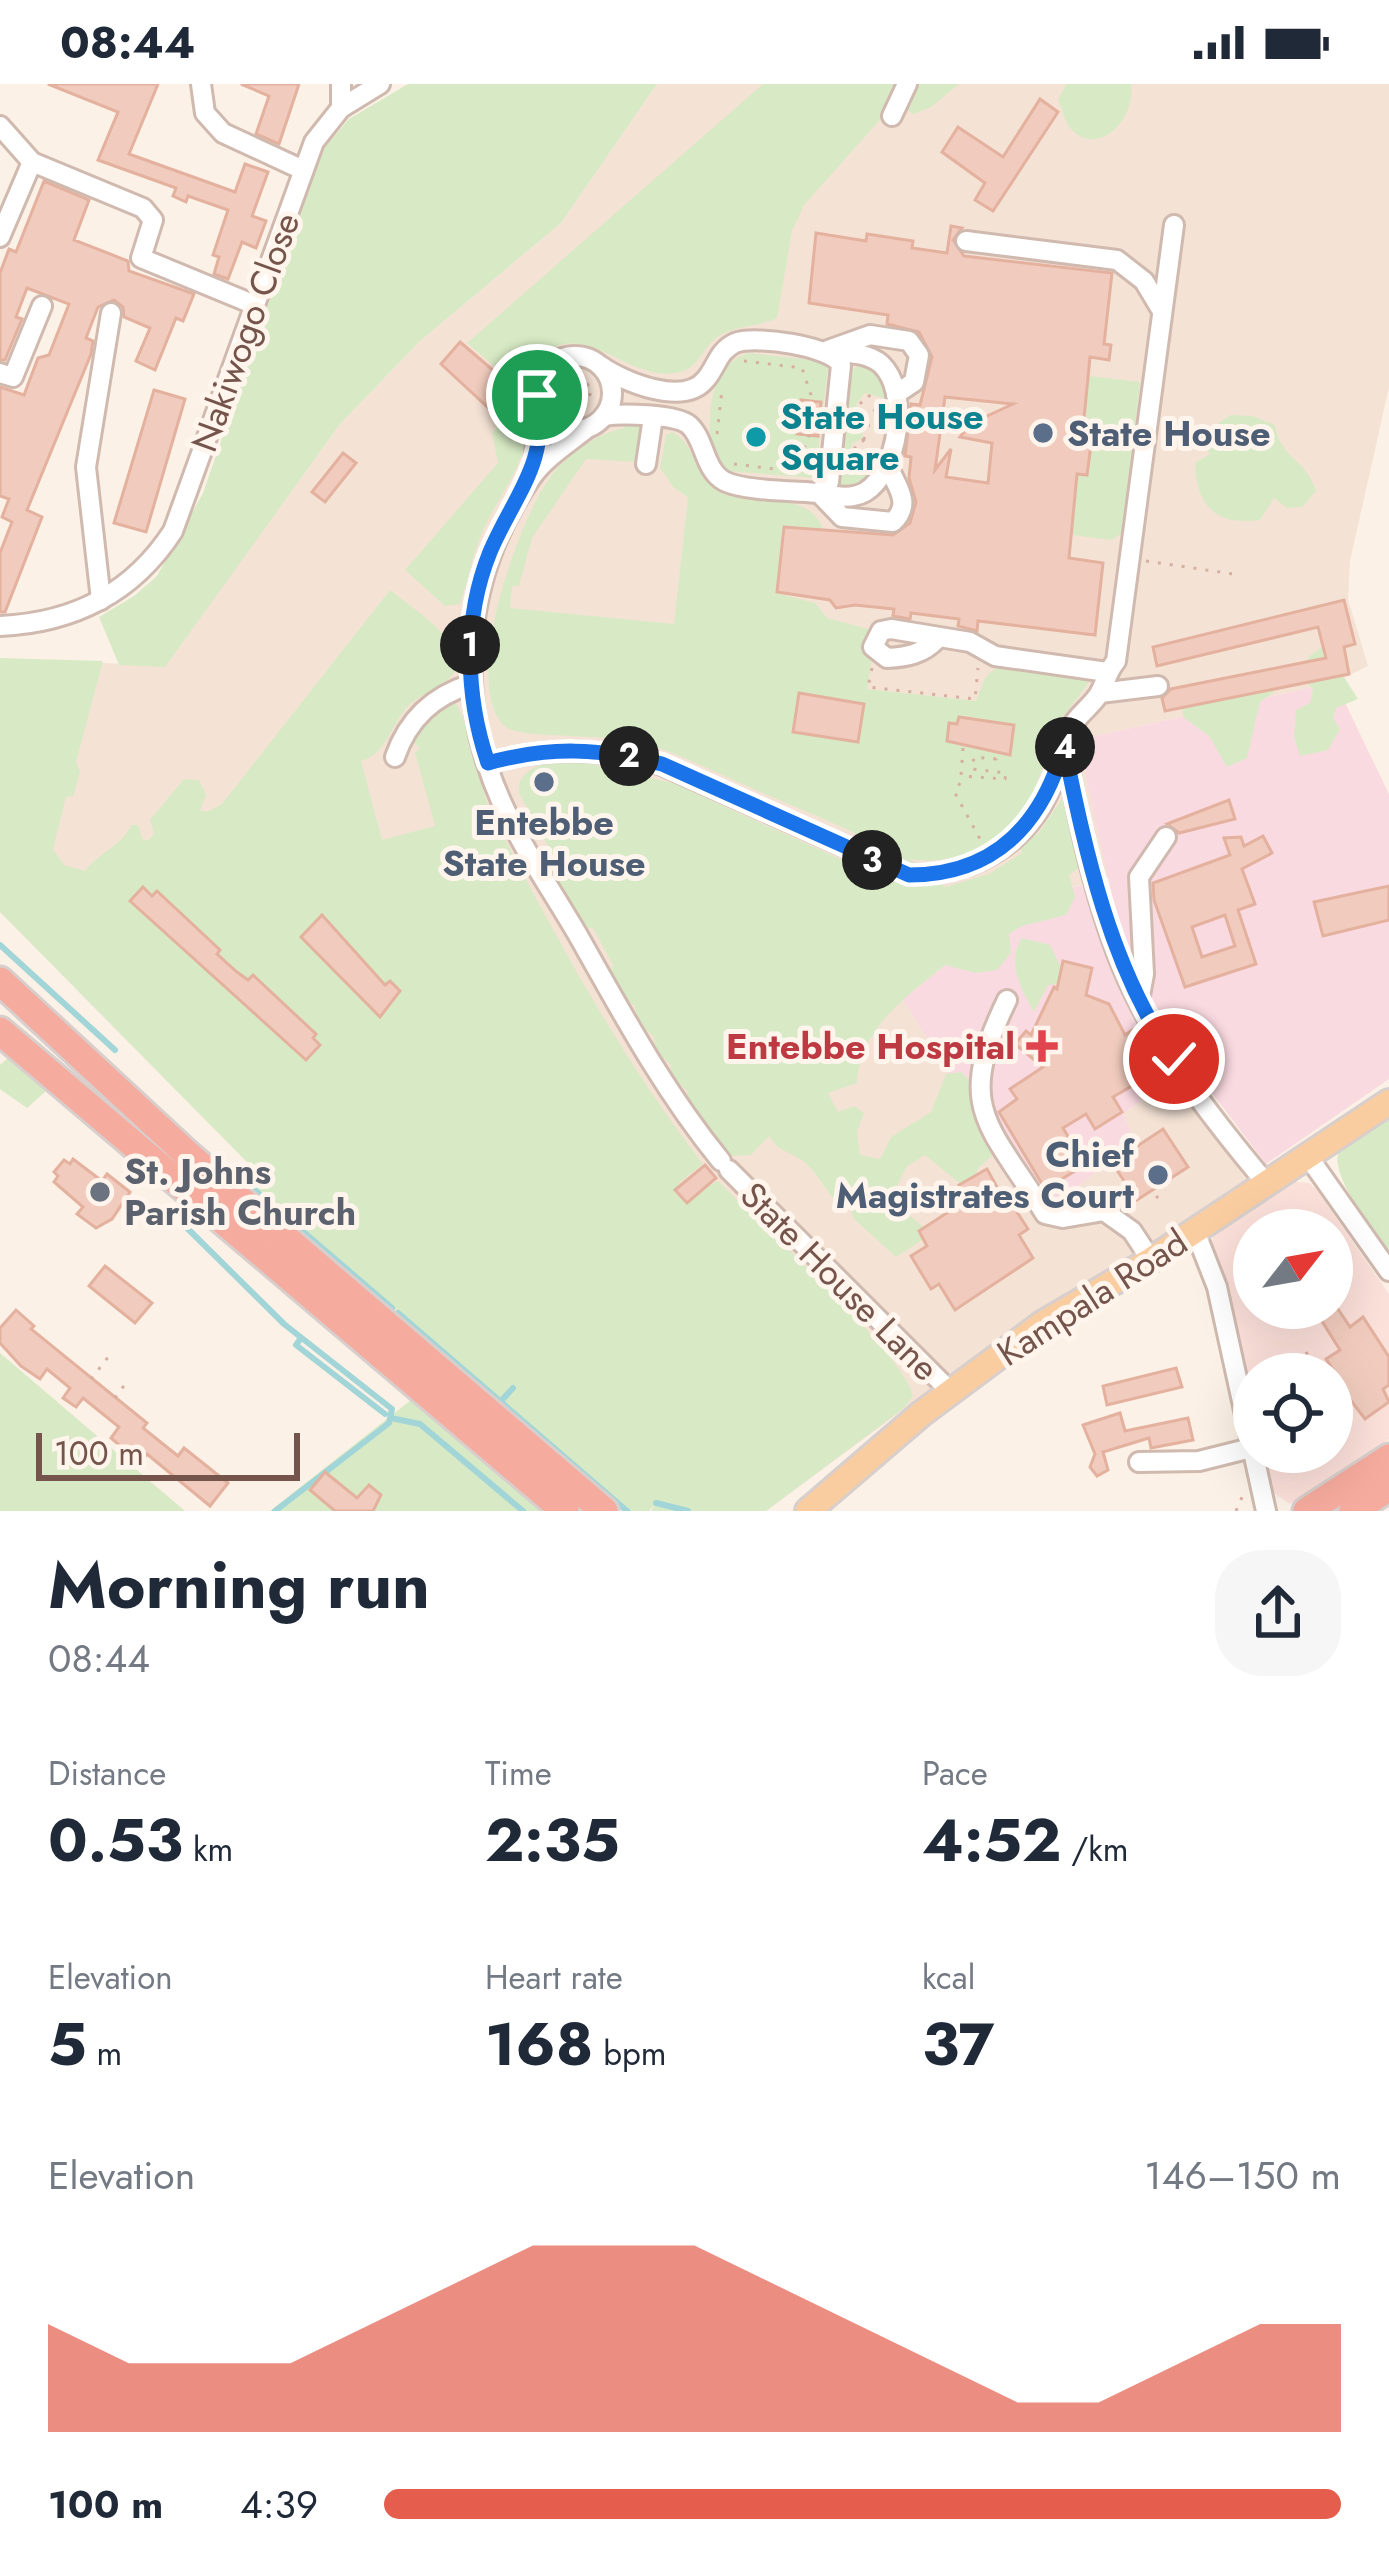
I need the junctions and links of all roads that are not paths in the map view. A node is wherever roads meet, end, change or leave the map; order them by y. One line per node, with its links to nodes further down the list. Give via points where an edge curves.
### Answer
1 (201, 84): 9 (street, via 205,113 223,133)
2 (340, 84): 5 (street)
3 (380, 84): 5 (street, Nakiwogo Close)
4 (907, 84): 6 (street)
5 (341, 108): 9 (street, Nakiwogo Close)
6 (892, 116)
7 (0, 126): 8 (street)
8 (32, 162): 11 (street); 13 (street, via 143,208 153,220 141,258)
9 (303, 170): 13 (street, Nakiwogo Close)
10 (1174, 225): 15 (street)
11 (0, 237)
12 (966, 241): 15 (street, via 1117,260 1144,281)
13 (255, 305): 29 (street, Nakiwogo Close, via 173,531 152,563)
14 (42, 307): 19 (street, via 13,377)
15 (1162, 311): 32 (street, via 1121,641)
16 (111, 313): 29 (street, via 86,467)
17 (827, 351): 18 (street, via 746,340 696,388 679,390 622,381); 20 (street, via 877,360 891,376); 20 (street, via 870,335 909,341 919,355 914,382); 28 (street, via 841,365 829,482)
18 (601, 367): 21 (street, via 583,357 554,362 538,385); 22 (street, via 612,392)
19 (0, 373)
20 (887, 398): 26 (street)
21 (548, 401): 24 (street, via 557,427); 27 (street)
22 (604, 416): 23 (street); 24 (street)
23 (653, 417): 25 (street); 28 (street, via 689,425 726,483)
24 (585, 430): 27 (street)
25 (646, 464)
26 (888, 466): 28 (street, via 863,493); 28 (street, via 903,500 893,522 842,517)
27 (532, 475): 33 (street, State House Lane, via 488,557 470,633)
28 (819, 494)
29 (100, 600): 30 (street, Nakiwogo Close, via 70,615)
30 (0, 626)
31 (876, 652): 32 (street, via 881,631)
32 (1107, 672): 35 (street)
33 (471, 685): 37 (street, via 417,716); 38 (street, State House Lane)
34 (1158, 686): 35 (street)
35 (1100, 693): 36 (street)
36 (1064, 746): 38 (street, via 1055,778 1019,837 989,859 939,875 909,875 662,764 561,748); 42 (street, via 1098,889)
37 (395, 757)
38 (488, 763): 51 (street, State House Lane, via 502,802 671,1100)
39 (1166, 837): 42 (street, via 1139,878)
40 (0, 981): 58 (highway, via 188,1155)
41 (1007, 1000): 48 (street, via 982,1049 982,1114 1045,1214 1104,1211 1132,1231)
42 (1138, 1001): 46 (street)
43 (0, 1031): 57 (highway)
44 (1389, 1102): 45 (main road, Kampala Road)
45 (1307, 1155): 46 (main road, Kampala Road); 49 (street)
46 (1267, 1183): 47 (main road, Kampala Road)
47 (1195, 1231): 48 (main road, Kampala Road); 50 (street)
48 (1151, 1260): 51 (main road, Kampala Road, via 1042,1324)
49 (1389, 1271)
50 (1233, 1363)
51 (950, 1392): 59 (main road, Kampala Road)
52 (1233, 1452): 54 (street)
53 (1389, 1458): 61 (highway)
54 (1139, 1462)
55 (1257, 1473): 60 (street)
56 (1389, 1487): 62 (highway)
57 (565, 1511)
58 (604, 1511)
59 (808, 1511)
60 (1266, 1511)
61 (1307, 1511)
62 (1353, 1511)

